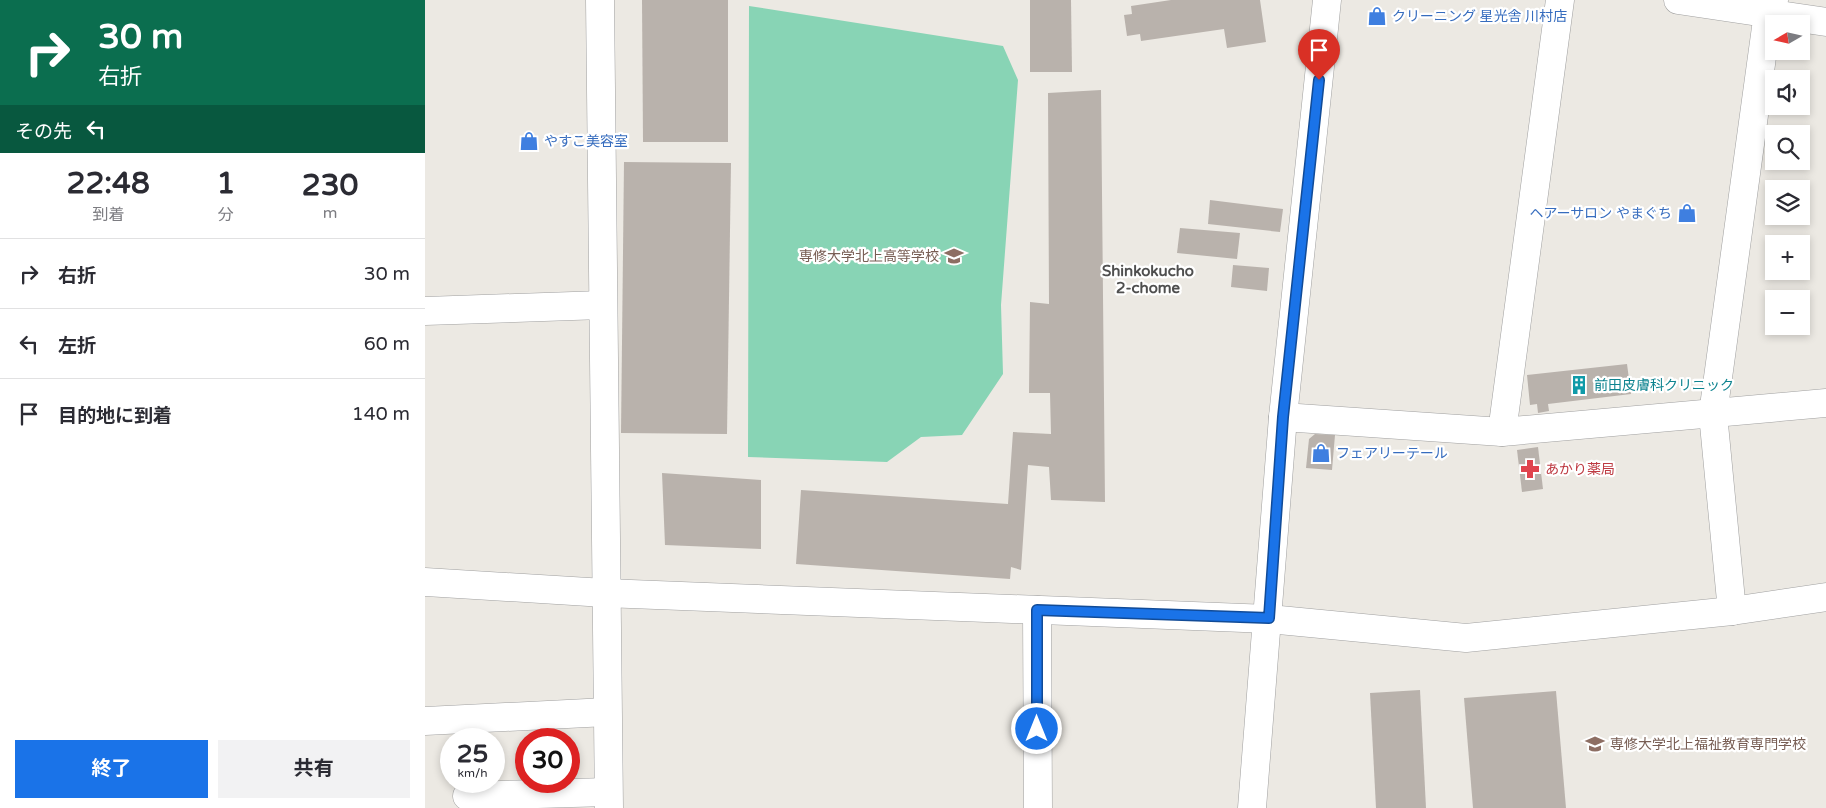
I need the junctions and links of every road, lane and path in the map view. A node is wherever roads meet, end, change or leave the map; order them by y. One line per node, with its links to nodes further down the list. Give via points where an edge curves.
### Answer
1 (600, 0): 7 (street)
2 (1327, 0): 11 (street)
3 (1560, 0): 12 (street)
4 (1678, 0): 5 (street)
5 (1771, 7): 6 (street); 10 (street)
6 (1826, 22)
7 (602, 305): 8 (street); 14 (street)
8 (425, 311)
9 (1826, 403): 10 (street)
10 (1713, 414): 12 (street); 17 (street)
11 (1283, 417): 12 (street); 18 (street)
12 (1502, 432)
13 (425, 582): 14 (street)
14 (605, 593): 16 (street); 19 (street)
15 (1826, 598): 17 (street)
16 (1037, 610): 18 (street); 23 (street)
17 (1732, 611): 18 (street, via 1466,638)
18 (1269, 618): 24 (street)
19 (607, 712): 20 (street); 22 (street)
20 (425, 721)
21 (467, 796): 22 (street)
22 (609, 800)
23 (1038, 808)
24 (1252, 808)

